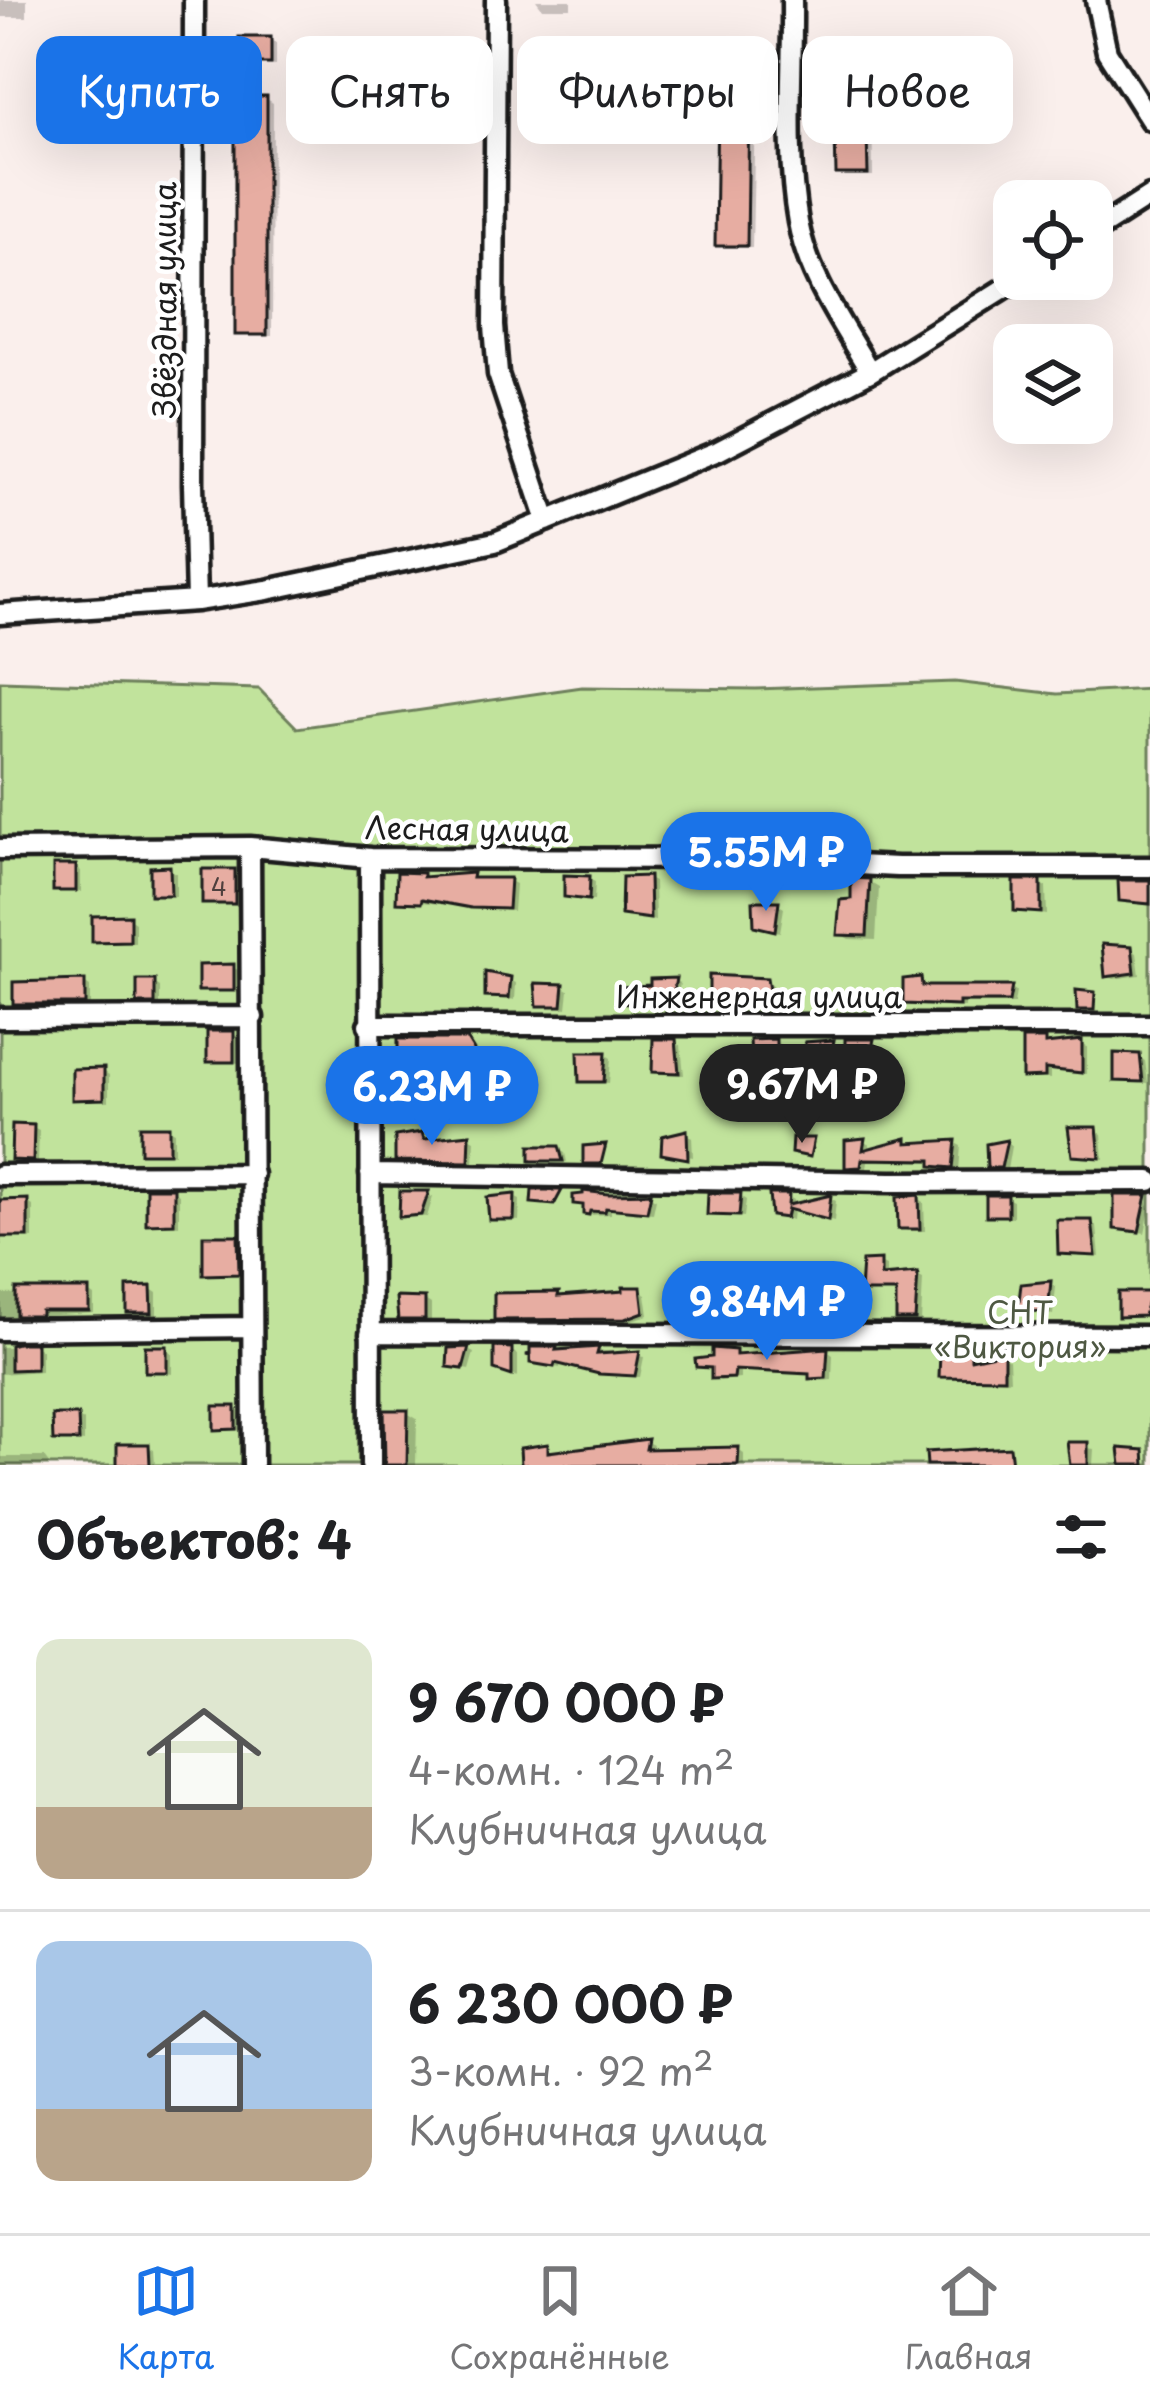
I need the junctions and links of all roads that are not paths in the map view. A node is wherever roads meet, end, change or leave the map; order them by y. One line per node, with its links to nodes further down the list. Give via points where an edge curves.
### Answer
1 (194, 0): 11 (street, Звёздная улица)
2 (496, 0): 10 (street, via 494,326 499,374)
3 (792, 0): 9 (street, via 790,136 799,225 819,283)
4 (1096, 0): 5 (street, via 1107,52)
5 (1150, 121)
6 (1150, 196): 7 (street)
7 (1113, 220)
8 (993, 295): 9 (street)
9 (870, 372): 10 (street, via 718,451)
10 (547, 521): 11 (street, via 495,542)
11 (196, 601): 12 (street)
12 (0, 614)
13 (250, 847): 14 (street, Лесная улица); 15 (street, Лесная улица); 17 (street)
14 (0, 849)
15 (370, 858): 16 (street, Лесная улица); 20 (street)
16 (1150, 867)
17 (253, 1017): 18 (street); 21 (street)
18 (0, 1018)
19 (1150, 1024): 20 (street, Инженерная улица)
20 (368, 1025): 22 (street)
21 (253, 1174): 23 (street); 25 (street)
22 (370, 1174): 24 (street); 27 (street)
23 (0, 1175)
24 (1150, 1180)
25 (252, 1327): 26 (street); 29 (street)
26 (0, 1330)
27 (370, 1333): 28 (street); 30 (street)
28 (1150, 1336)
29 (253, 1465)
30 (371, 1465)

